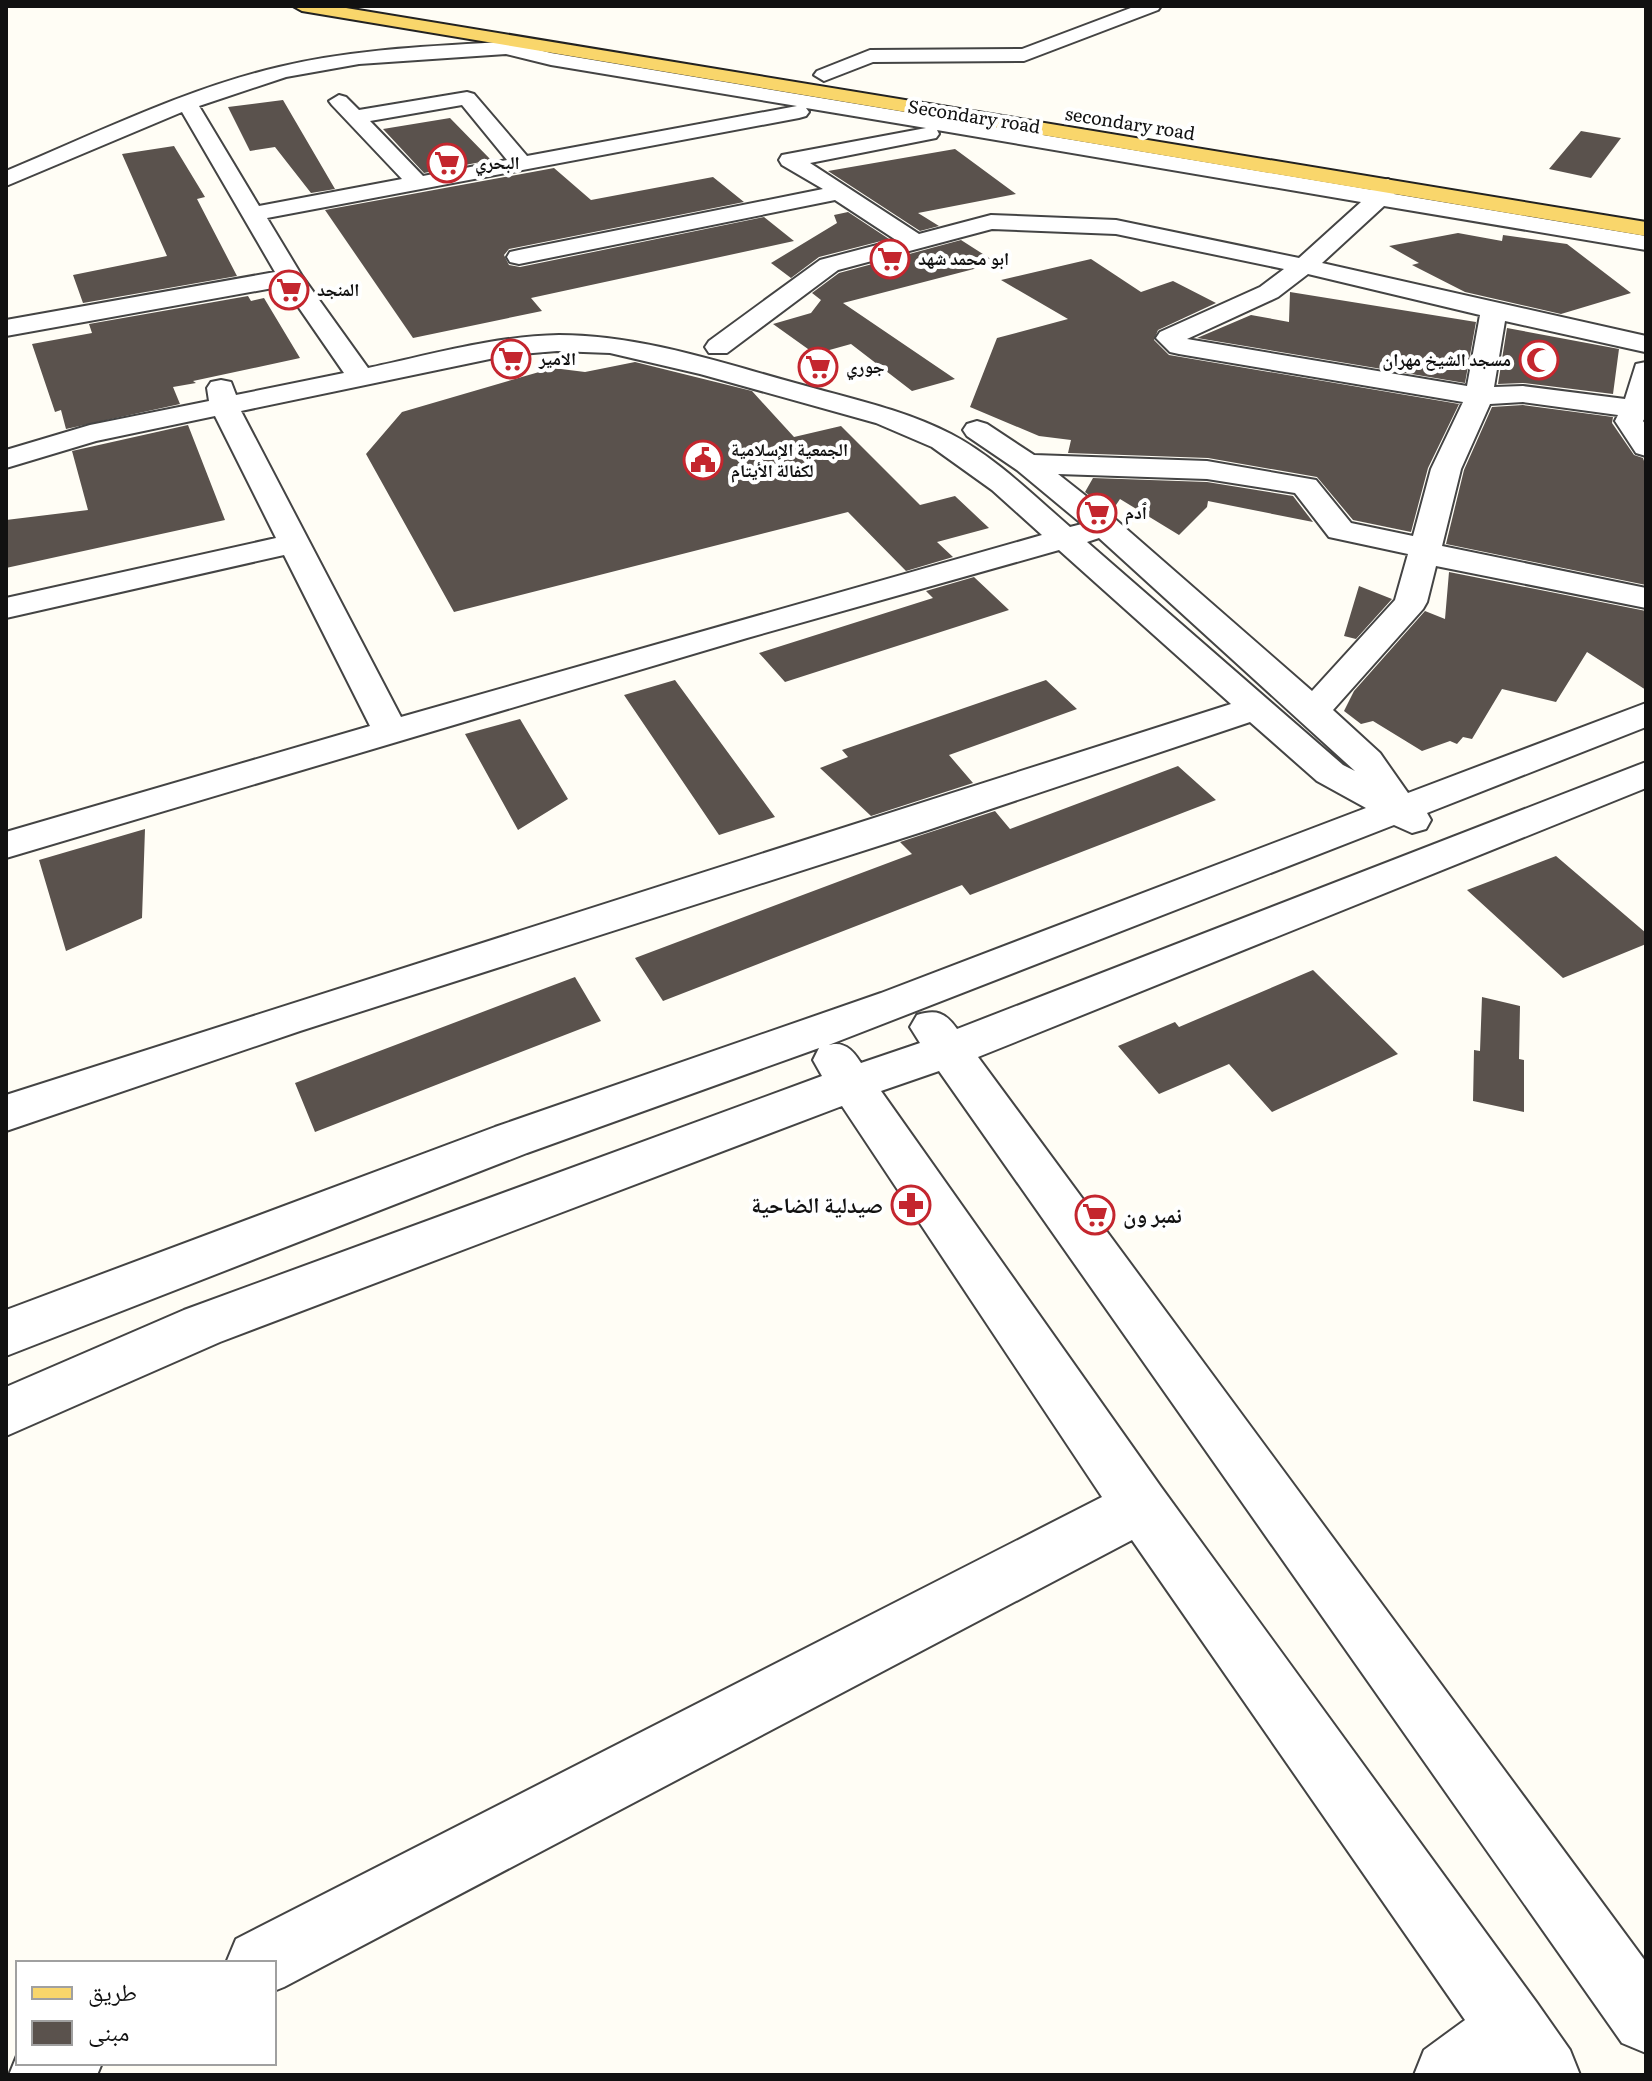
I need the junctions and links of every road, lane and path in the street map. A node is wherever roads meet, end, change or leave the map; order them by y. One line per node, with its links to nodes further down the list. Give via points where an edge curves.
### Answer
1 (302, 6): 6 (main road, Secondary road)
2 (426, 6): 4 (main road)
3 (1152, 6): 9 (street, via 1024,55 870,56)
4 (534, 24)
5 (639, 41): 9 (main road, secondary road)
6 (545, 45): 7 (street); 19 (main road, Secondary road)
7 (506, 48): 8 (street, via 359,58); 11 (street)
8 (307, 67): 10 (street); 12 (street)
9 (824, 75): 16 (main road, secondary road)
10 (187, 103): 15 (street); 20 (street)
11 (829, 107): 13 (street); 14 (street)
12 (355, 117): 14 (street, via 467,98); 17 (street)
13 (959, 129): 18 (street, via 790,160); 19 (street)
14 (522, 164): 17 (street)
15 (6, 179)
16 (1489, 182)
17 (418, 183): 20 (street)
18 (839, 192): 22 (street); 24 (street)
19 (1384, 192): 21 (main road, Secondary road); 23 (street); 25 (street)
20 (253, 214): 26 (street)
21 (1646, 229)
22 (915, 242): 25 (street, via 991,222 1116,227); 30 (street, via 829,265)
23 (1646, 243)
24 (519, 257)
25 (1304, 266): 27 (street); 33 (street, via 1269,292 1169,338 1179,346)
26 (290, 277): 28 (street); 31 (street)
27 (1494, 311): 29 (street); 33 (street)
28 (6, 328)
29 (1646, 345)
30 (718, 347): 31 (street, via 643,329 571,324 474,337); 39 (street, via 838,375 929,405)
31 (355, 370): 34 (street); 41 (street, via 557,343 610,345 706,367 886,417 942,441 1003,484)
32 (1646, 370): 35 (street)
33 (1479, 396): 35 (street, via 1523,394); 43 (street, via 1446,469)
34 (223, 397): 36 (street, via 86,415); 38 (street); 42 (street)
35 (1636, 409): 37 (street, via 1629,421)
36 (6, 437)
37 (1646, 447)
38 (6, 459)
39 (1027, 464): 40 (street); 43 (street, via 1207,470 1305,486 1340,530)
40 (1104, 526): 41 (street); 47 (street)
41 (1064, 540): 46 (street); 49 (street)
42 (294, 543): 45 (street); 49 (street)
43 (1427, 549): 44 (street, via 1434,556); 47 (street, via 1411,602)
44 (1646, 598)
45 (6, 608)
46 (1256, 708): 51 (street, via 1330,773); 58 (street)
47 (1313, 711): 51 (street, via 1367,761)
48 (1646, 714): 51 (street)
49 (391, 733): 52 (street)
50 (1646, 774): 53 (street)
51 (1399, 809): 53 (street); 54 (street)
52 (6, 845)
53 (1449, 852): 56 (street)
54 (911, 997): 55 (street); 56 (street)
55 (815, 1032): 57 (street); 59 (street, via 511,1140)
56 (949, 1050): 57 (street); 63 (street)
57 (850, 1084): 60 (street, via 202,1326); 61 (street)
58 (6, 1113)
59 (6, 1333)
60 (6, 1412)
61 (1141, 1506): 62 (street); 64 (street)
62 (264, 1961)
63 (1646, 2019)
64 (1529, 2051): 67 (street)
65 (63, 2065): 66 (street)
66 (44, 2075)
67 (1449, 2075)

